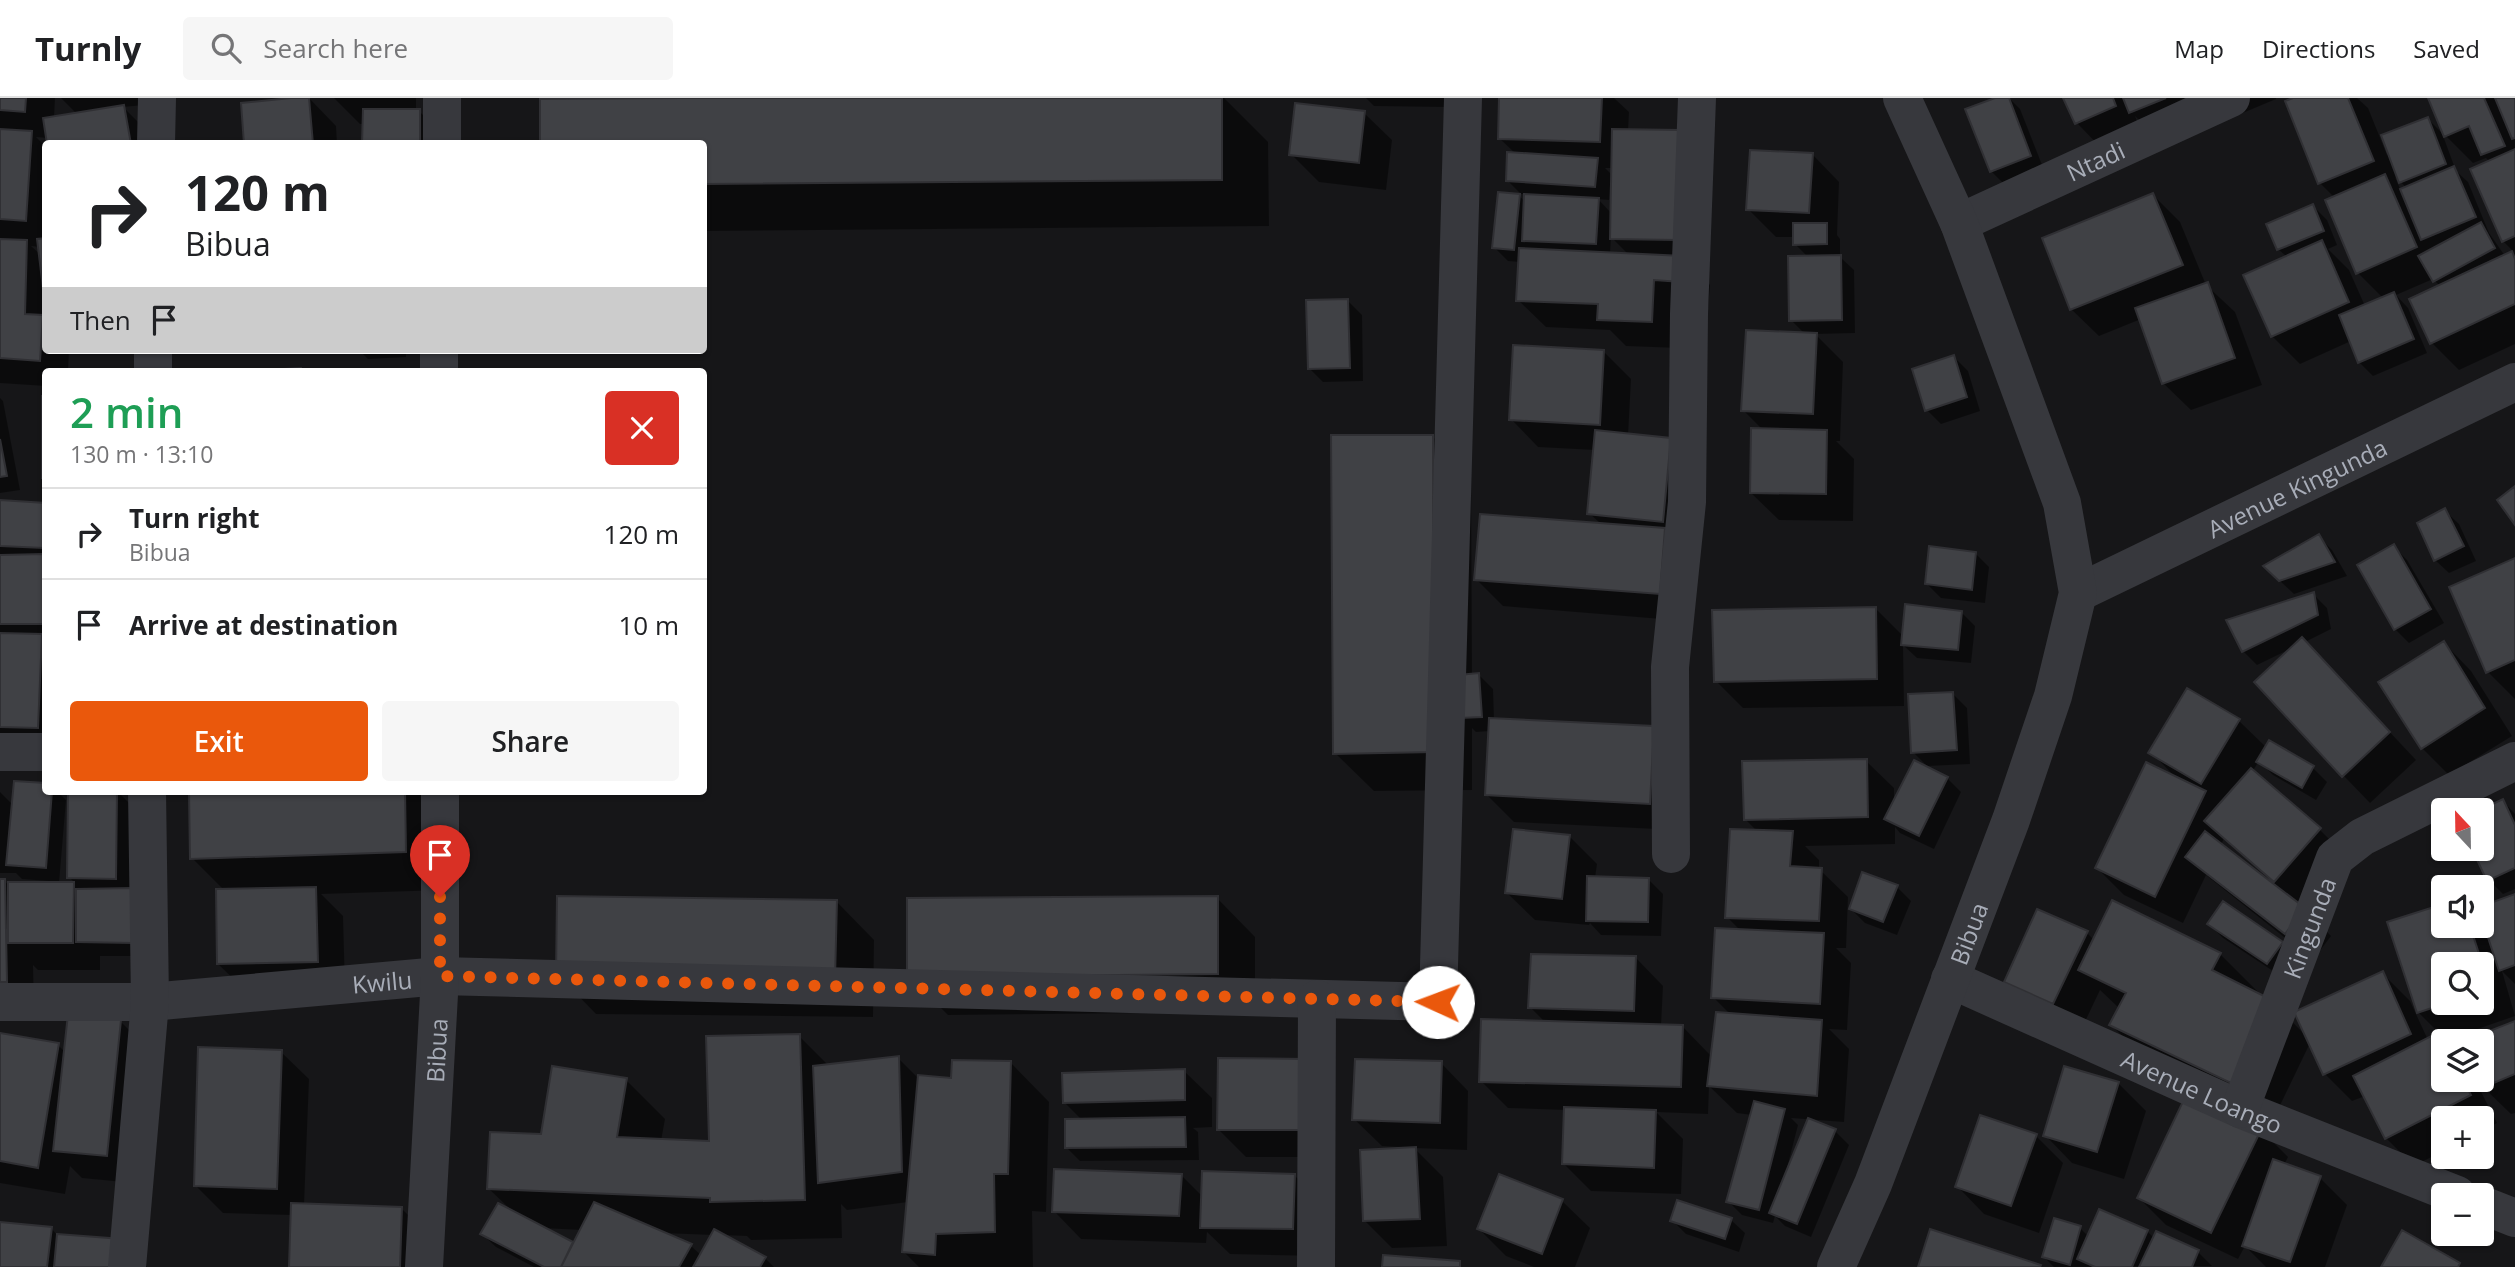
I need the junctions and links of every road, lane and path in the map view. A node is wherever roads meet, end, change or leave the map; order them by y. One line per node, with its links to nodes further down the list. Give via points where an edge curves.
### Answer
1 (156, 98): 7 (street)
2 (442, 98): 8 (street)
3 (1462, 98): 20 (street, Kwilu, via 1438,1002)
4 (1698, 98): 17 (street, via 1687,502 1670,667)
5 (1902, 98): 9 (street)
6 (2231, 98): 9 (street, Ntadi)
7 (156, 140)
8 (442, 140)
9 (1959, 223): 11 (street, via 2062,503)
10 (2515, 382): 11 (street, Avenue Kingunda)
11 (2078, 593): 19 (street, Bibua, via 2053,696)
12 (0, 752): 13 (street)
13 (42, 752)
14 (2515, 761): 23 (street, Kingunda, via 2362,837 2335,858)
15 (148, 795): 22 (street)
16 (440, 795): 18 (street, Bibua)
17 (1671, 855)
18 (440, 976): 20 (street, Kwilu); 22 (street, Kwilu); 28 (street, Bibua)
19 (1950, 979): 23 (street, Avenue Loango); 30 (street, Bibua)
20 (1317, 999): 29 (street)
21 (0, 1002): 22 (street, Kwilu)
22 (150, 1002): 27 (street)
23 (2240, 1108): 24 (street, Avenue Loango)
24 (2431, 1185)
25 (2494, 1210): 26 (street)
26 (2515, 1218)
27 (127, 1267)
28 (424, 1267)
29 (1316, 1267)
30 (1836, 1267)

